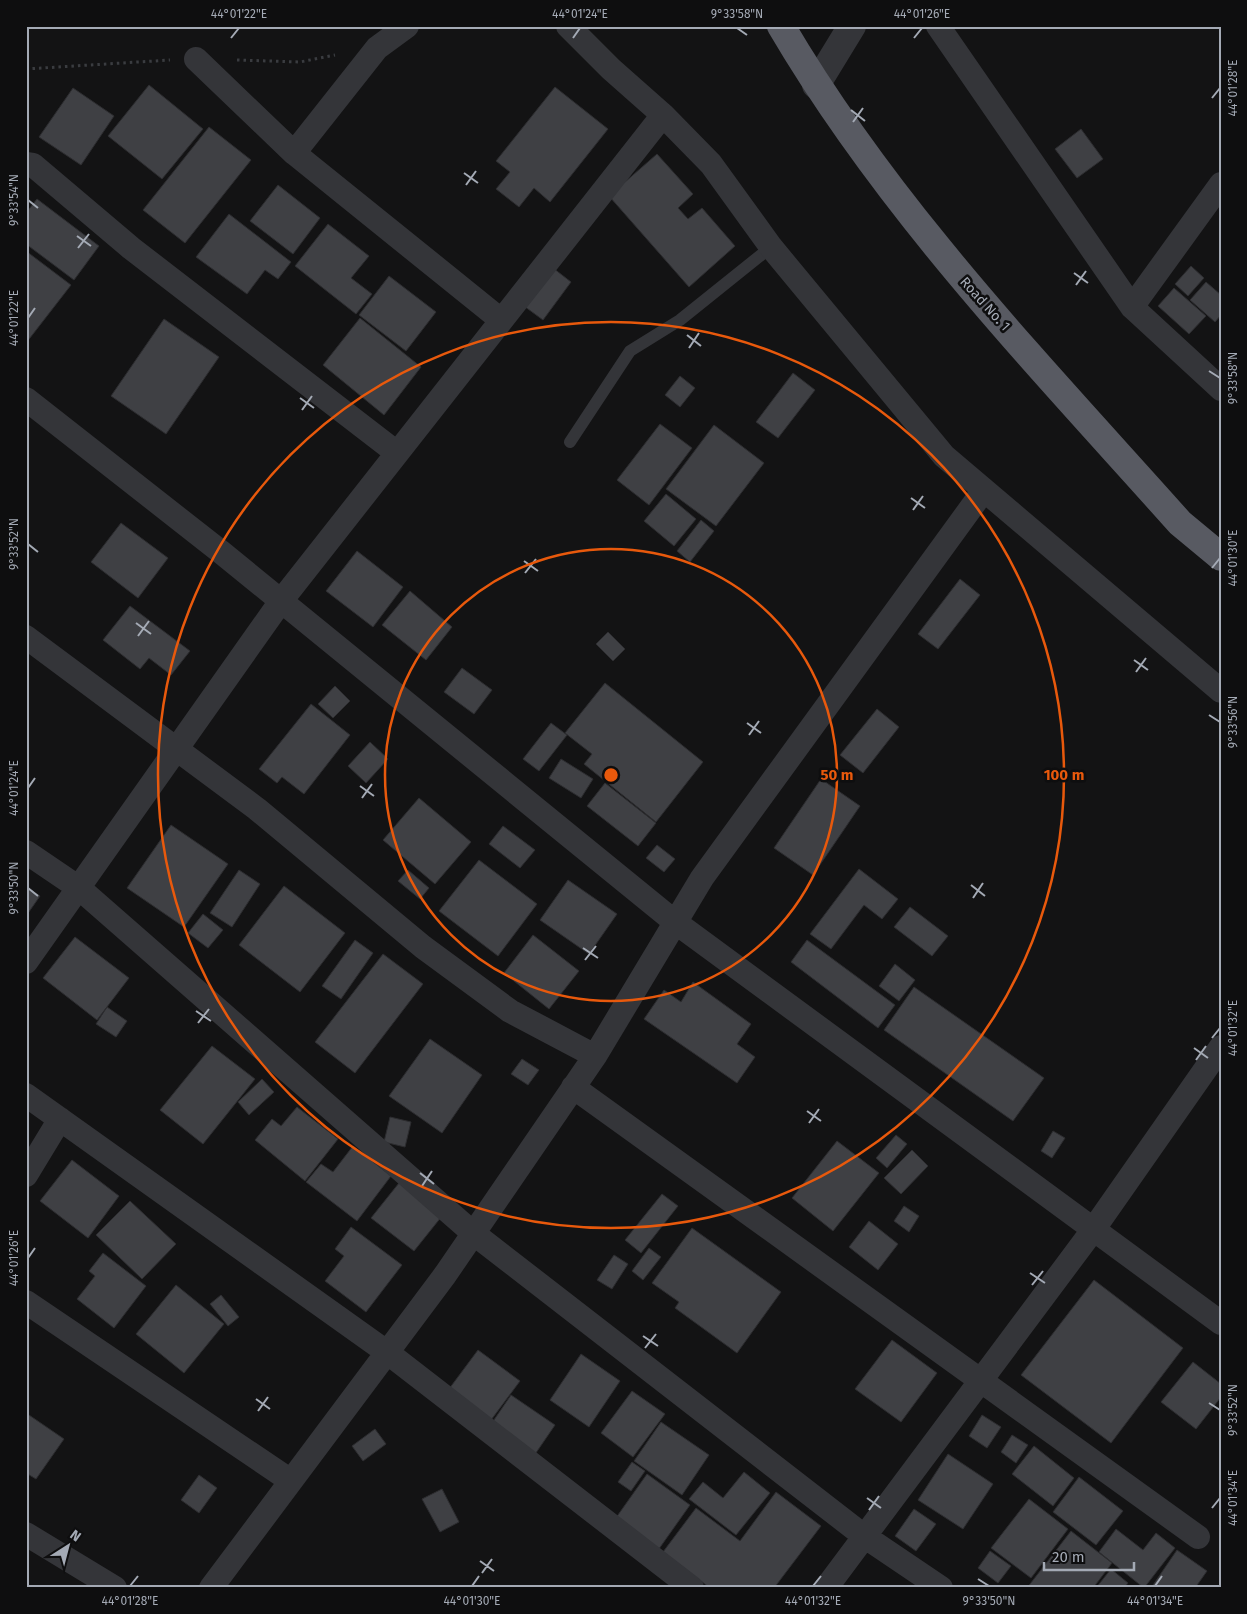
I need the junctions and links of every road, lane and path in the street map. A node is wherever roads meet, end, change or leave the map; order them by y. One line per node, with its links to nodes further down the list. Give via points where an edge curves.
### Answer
1 (407, 26): 9 (street, via 377,48)
2 (568, 26): 8 (street)
3 (781, 26): 7 (highway, Road No. 1)
4 (852, 26): 7 (street)
5 (938, 26): 13 (street)
6 (196, 59): 9 (street)
7 (816, 85): 20 (highway, Road No. 1, via 954,269 1180,523)
8 (663, 114): 12 (street, via 711,164); 14 (street)
9 (294, 153): 14 (street)
10 (26, 164): 18 (street, via 33,165 131,248)
11 (1221, 184): 13 (street)
12 (771, 247): 17 (lane, via 680,320 630,351); 19 (street, via 944,456)
13 (1132, 307): 15 (street)
14 (501, 320): 18 (street)
15 (1221, 389)
16 (27, 402): 21 (street)
17 (570, 442)
18 (396, 454): 21 (street)
19 (984, 490): 23 (street); 27 (street, via 702,878)
20 (1221, 556)
21 (281, 600): 24 (street); 27 (street)
22 (26, 637): 24 (street)
23 (1221, 691)
24 (175, 750): 26 (street); 30 (street, via 257,809 438,959 510,1011)
25 (26, 852): 26 (street)
26 (79, 888): 28 (street); 36 (street)
27 (675, 922): 30 (street); 35 (street)
28 (26, 962)
29 (1221, 1047): 35 (street)
30 (595, 1056): 31 (street)
31 (573, 1087): 36 (street); 40 (street)
32 (26, 1095): 33 (street)
33 (60, 1119): 34 (street); 39 (street)
34 (26, 1175)
35 (1093, 1230): 38 (street); 40 (street)
36 (474, 1233): 39 (street); 43 (street)
37 (26, 1302): 41 (street)
38 (1221, 1323)
39 (388, 1353): 41 (street); 47 (street)
40 (980, 1382): 43 (street); 44 (street)
41 (292, 1481): 46 (street)
42 (26, 1534): 45 (street)
43 (864, 1536): 48 (street); 49 (street)
44 (1198, 1537)
45 (115, 1588)
46 (212, 1588)
47 (692, 1588)
48 (826, 1588)
49 (941, 1588)

